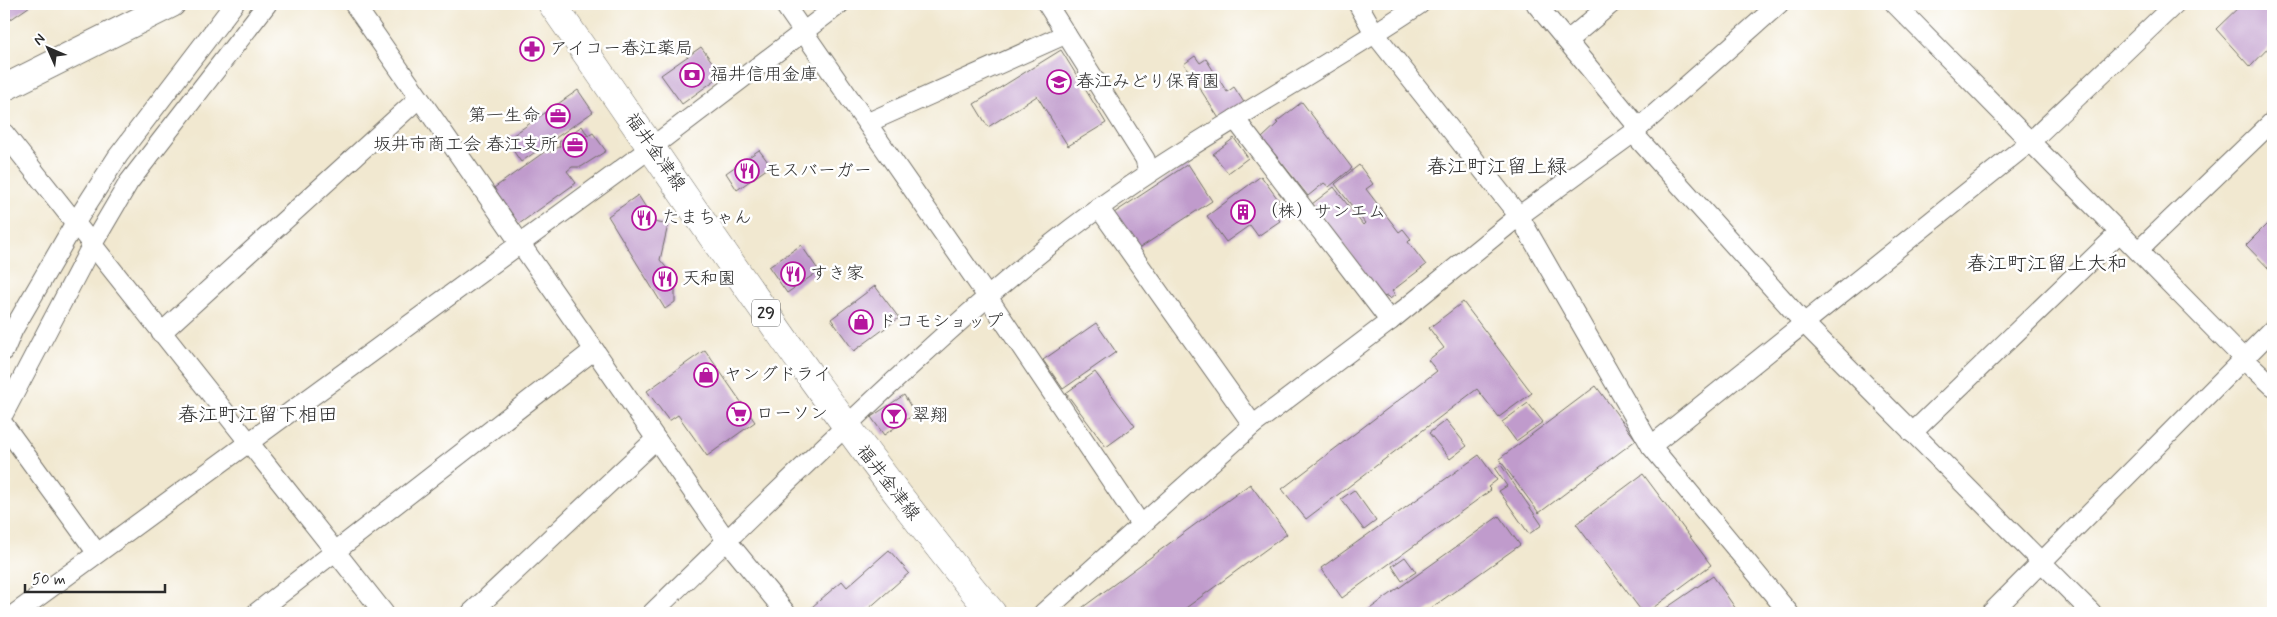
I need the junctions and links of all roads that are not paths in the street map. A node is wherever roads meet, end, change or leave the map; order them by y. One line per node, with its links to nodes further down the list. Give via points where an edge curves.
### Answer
1 (172, 4): 20 (main road)
2 (234, 4): 32 (street, via 118,156)
3 (267, 4): 35 (street, via 129,182)
4 (354, 4): 21 (street)
5 (552, 4): 28 (main road, 福井金津線 / 29)
6 (784, 4): 16 (street)
7 (840, 4): 16 (street)
8 (1047, 4): 17 (street)
9 (1358, 4): 18 (street)
10 (1420, 4): 18 (street)
11 (1536, 4): 19 (street)
12 (1611, 4): 19 (street)
13 (1780, 4): 25 (street)
14 (1895, 4): 27 (street)
15 (2175, 4): 27 (street)
16 (803, 32): 24 (street); 28 (street)
17 (1066, 34): 24 (street); 29 (street, via 1145,159)
18 (1375, 34): 22 (street); 31 (street)
19 (1567, 41): 25 (street)
20 (4, 88)
21 (419, 98): 34 (street); 42 (street)
22 (1235, 119): 29 (street); 38 (street)
23 (2273, 122): 36 (street)
24 (867, 123): 37 (street)
25 (1636, 130): 31 (street); 39 (street)
26 (4, 133): 32 (street)
27 (2030, 142): 33 (street); 39 (street)
28 (652, 147): 34 (street); 50 (main road, 福井金津線 / 29)
29 (1148, 172): 30 (street)
30 (1099, 208): 37 (street); 49 (street)
31 (1519, 216): 38 (street); 54 (street)
32 (74, 223): 35 (street); 40 (street)
33 (2120, 233): 36 (street); 51 (street)
34 (519, 243): 43 (street); 53 (street)
35 (92, 245): 42 (street); 47 (street)
36 (2138, 251): 45 (street)
37 (988, 296): 50 (street); 55 (street)
38 (1390, 320): 49 (street)
39 (1804, 323): 51 (street); 54 (street)
40 (8, 326): 44 (street)
41 (2273, 329): 45 (street)
42 (161, 333): 53 (street)
43 (594, 350): 52 (street); 57 (street)
44 (4, 351)
45 (2243, 358): 46 (street); 59 (street)
46 (2273, 386)
47 (4, 413)
48 (4, 425): 58 (street)
49 (1253, 425): 55 (street)
50 (845, 426): 56 (street); 66 (main road, 福井金津線 / 29)
51 (1912, 433): 59 (street)
52 (656, 439): 56 (street); 63 (street)
53 (248, 442): 57 (street); 58 (street)
54 (1651, 446): 68 (street)
55 (1142, 525): 67 (street)
56 (726, 541): 64 (street); 65 (street)
57 (335, 551): 61 (street); 62 (street)
58 (97, 553): 60 (street)
59 (2041, 563): 69 (street); 70 (street)
60 (16, 613)
61 (256, 613)
62 (384, 613)
63 (471, 613)
64 (652, 613)
65 (786, 613)
66 (992, 613)
67 (1043, 613)
68 (1789, 613)
69 (1991, 613)
70 (2092, 613)

